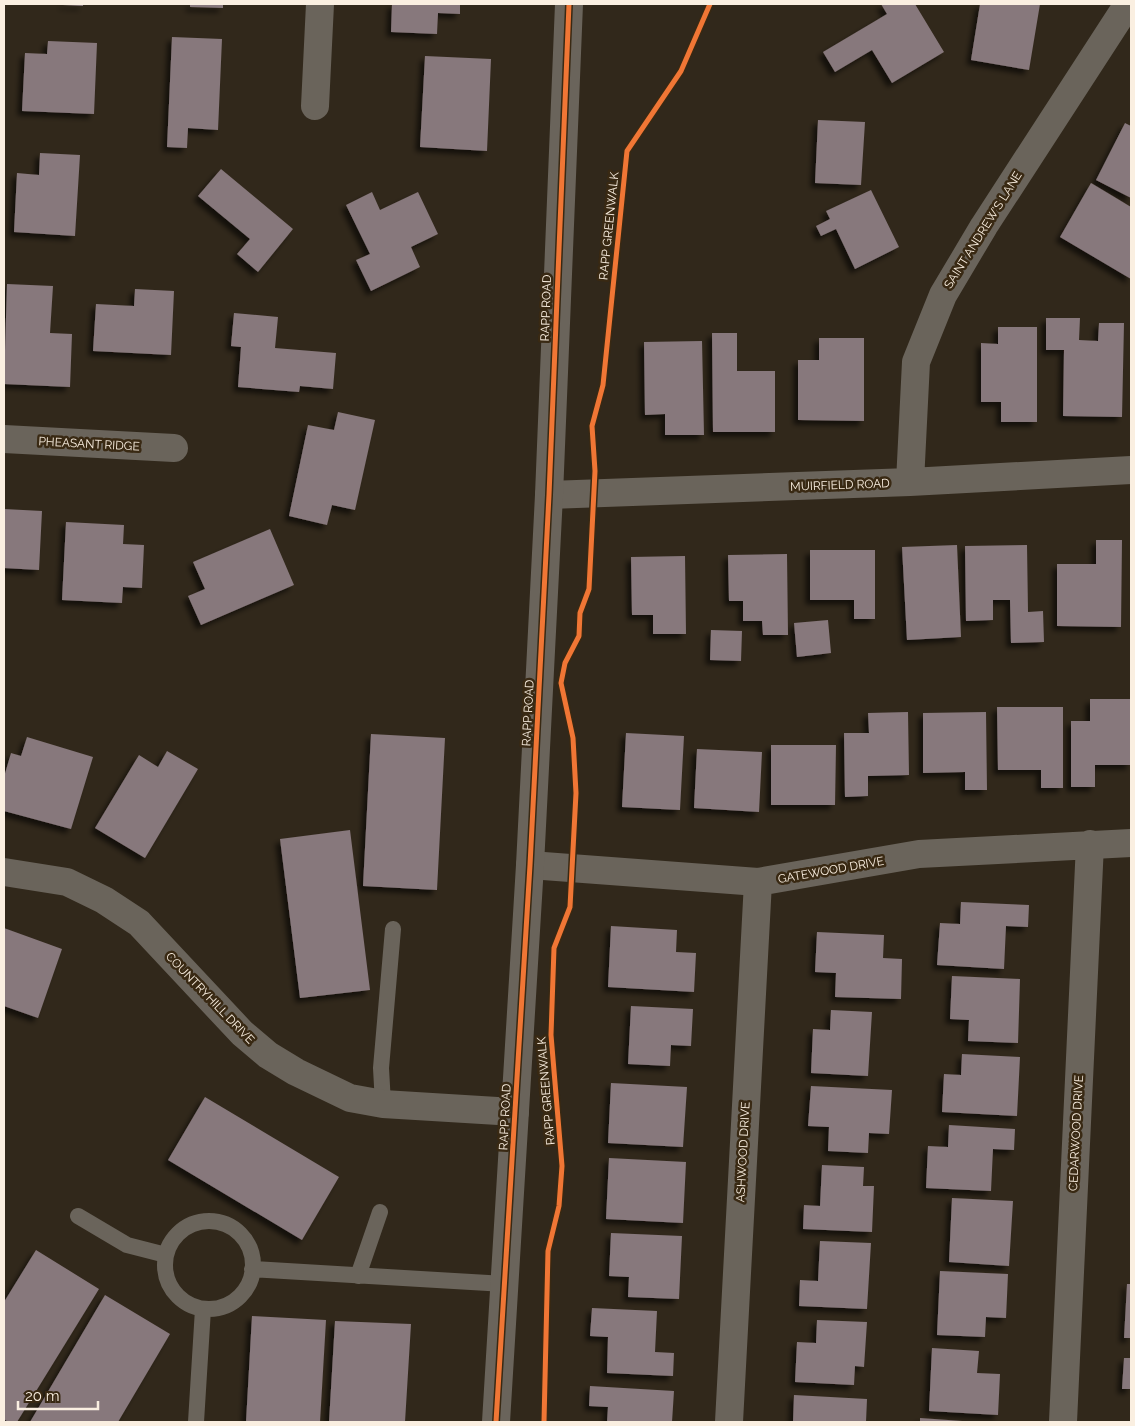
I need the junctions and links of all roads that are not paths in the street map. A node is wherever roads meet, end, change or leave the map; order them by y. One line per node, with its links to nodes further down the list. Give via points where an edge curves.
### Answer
1 (320, 4): 4 (street)
2 (569, 4): 9 (street, RAPP ROAD)
3 (1128, 4): 8 (street, SAINT ANDREW'S LANE, via 943,295 916,362)
4 (315, 106)
5 (4, 439): 6 (street, PHEASANT RIDGE)
6 (174, 448)
7 (1131, 470): 8 (street, MUIRFIELD ROAD)
8 (910, 482): 9 (street, MUIRFIELD ROAD)
9 (549, 495): 12 (street, RAPP ROAD)
10 (1131, 843): 11 (street, GATEWOOD DRIVE)
11 (1090, 844): 14 (street, GATEWOOD DRIVE, via 919,854); 28 (street, CEDARWOOD DRIVE)
12 (530, 865): 14 (street, GATEWOOD DRIVE); 17 (street, RAPP ROAD)
13 (4, 872): 16 (street, COUNTRYHILL DRIVE, via 67,882 104,900 139,923 242,1033 268,1055 350,1098)
14 (758, 882): 27 (street, ASHWOOD DRIVE)
15 (393, 929): 16 (lane, via 381,1068)
16 (383, 1104): 17 (street, COUNTRYHILL DRIVE)
17 (515, 1112): 23 (street, RAPP ROAD)
18 (380, 1212): 22 (lane)
19 (78, 1216): 20 (lane, via 127,1245)
20 (166, 1254): 21 (lane, via 180,1231 206,1220 220,1222 243,1237 250,1249); 24 (lane, via 168,1283 183,1300)
21 (252, 1270): 22 (lane); 24 (lane, via 244,1292 232,1302 218,1308)
22 (358, 1276): 23 (lane)
23 (505, 1284): 26 (street, RAPP ROAD)
24 (203, 1309): 25 (lane)
25 (196, 1422)
26 (496, 1422)
27 (729, 1422)
28 (1063, 1422)

